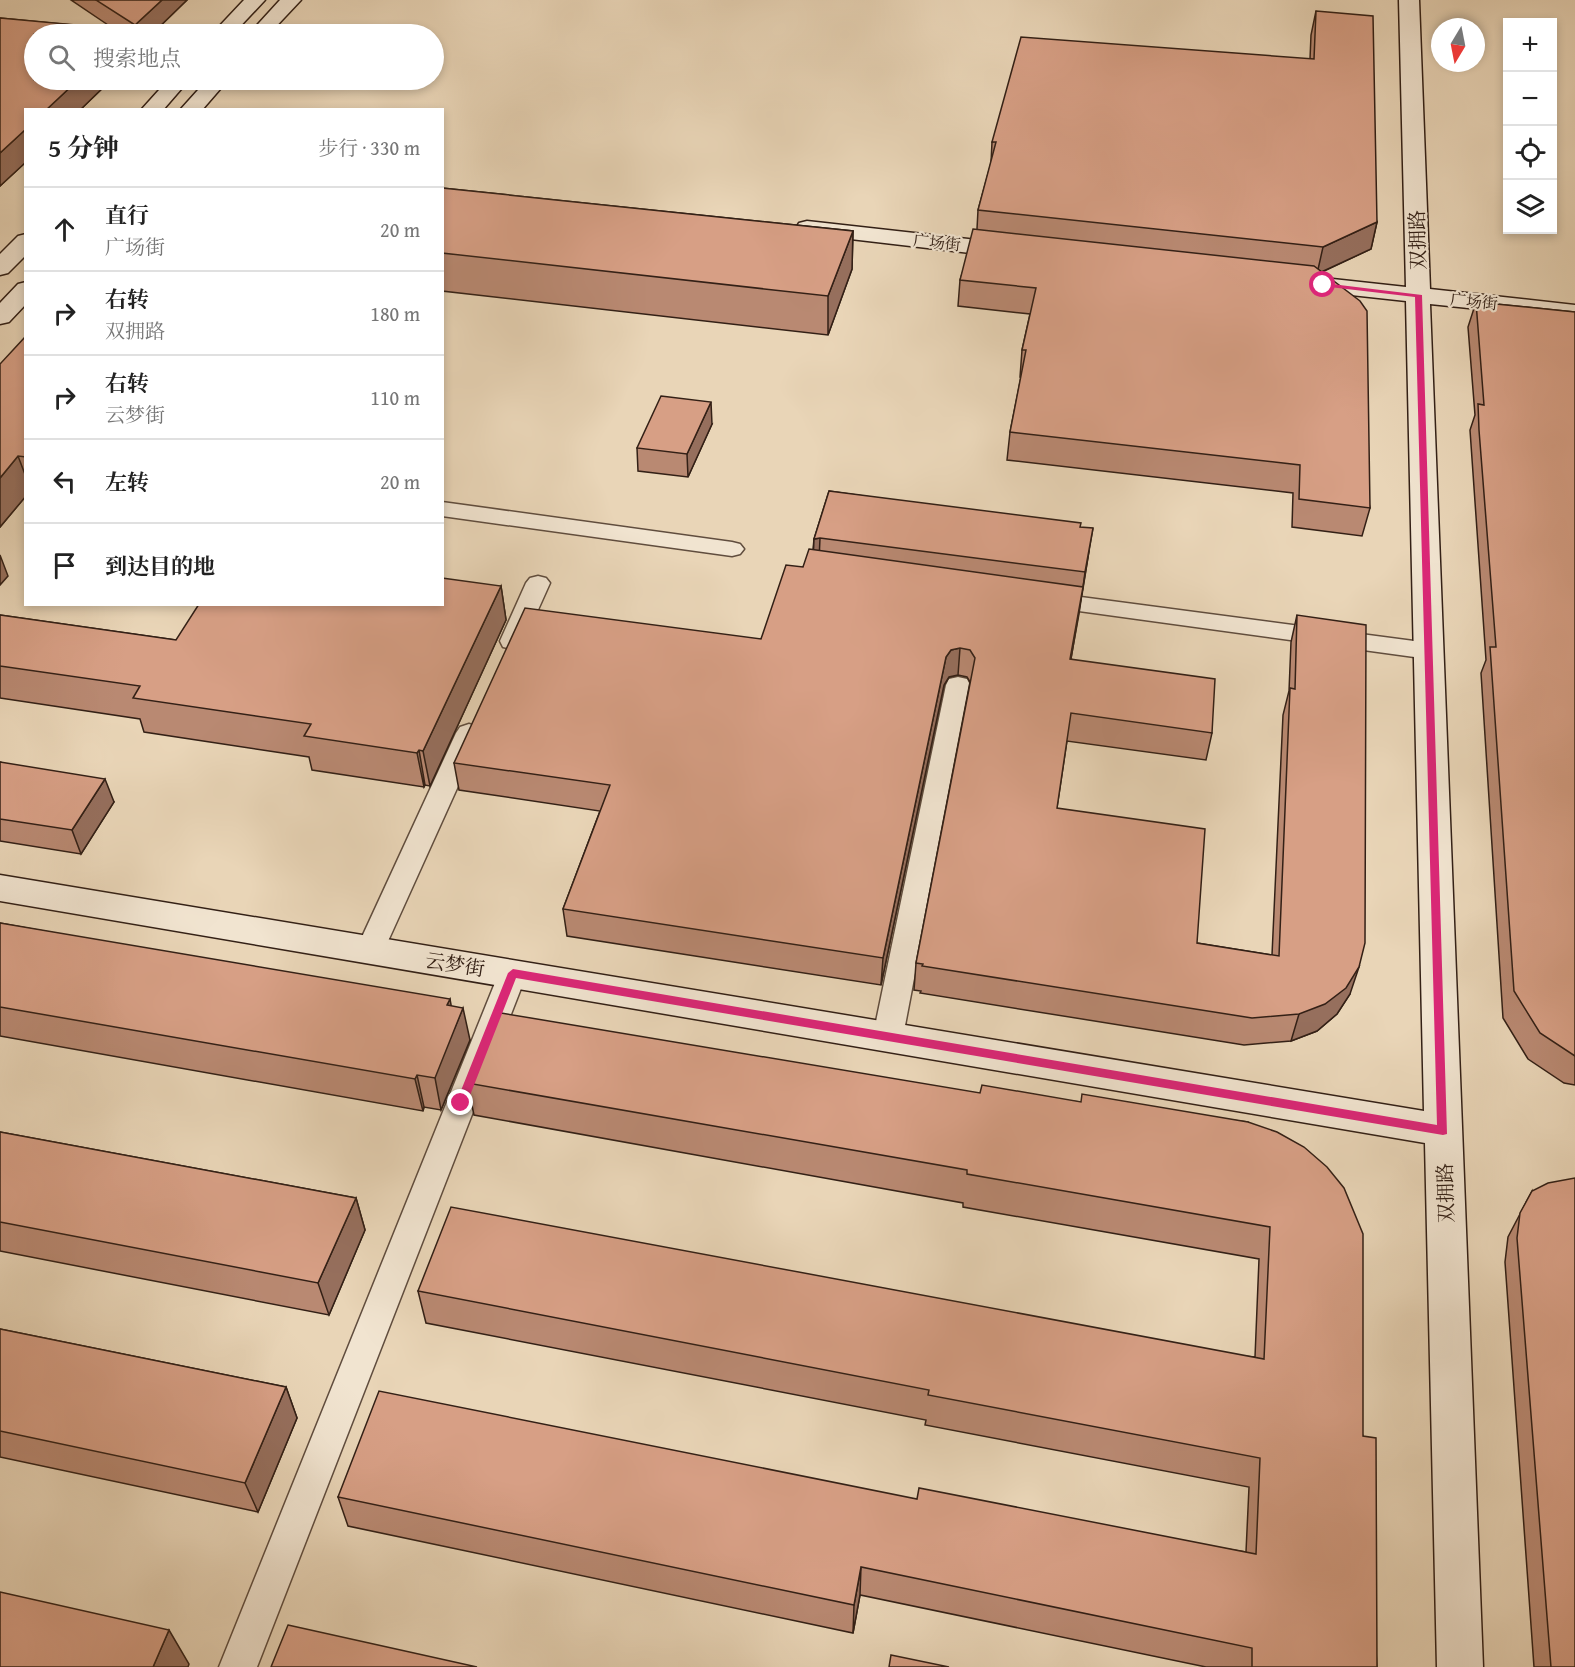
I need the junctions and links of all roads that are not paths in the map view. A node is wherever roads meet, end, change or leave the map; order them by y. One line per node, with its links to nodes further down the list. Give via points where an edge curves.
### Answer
1 (255, 0): 4 (street)
2 (291, 0): 5 (street)
3 (1409, 0): 16 (street, 双拥路)
4 (232, 24)
5 (268, 24)
6 (169, 90): 8 (street)
7 (209, 90): 9 (street)
8 (152, 108)
9 (192, 108)
10 (788, 226): 12 (street, 广场街)
11 (24, 243): 13 (street)
12 (1038, 254)
13 (0, 268)
14 (1275, 279): 16 (street, 广场街)
15 (24, 291): 18 (street)
16 (1418, 295): 17 (street, 广场街); 23 (street, 双拥路)
17 (1575, 312)
18 (0, 317)
19 (444, 509): 20 (lane)
20 (732, 549)
21 (538, 583): 24 (lane)
22 (1018, 596): 23 (lane)
23 (1429, 651): 31 (street, 双拥路)
24 (503, 659)
25 (958, 685): 30 (lane)
26 (479, 713): 28 (lane)
27 (0, 888): 28 (street, 云梦街)
28 (370, 950): 29 (street, 云梦街)
29 (513, 973): 30 (street, 云梦街); 32 (lane)
30 (888, 1036): 31 (street, 云梦街)
31 (1443, 1130): 33 (street, 双拥路)
32 (237, 1667)
33 (1460, 1667)

